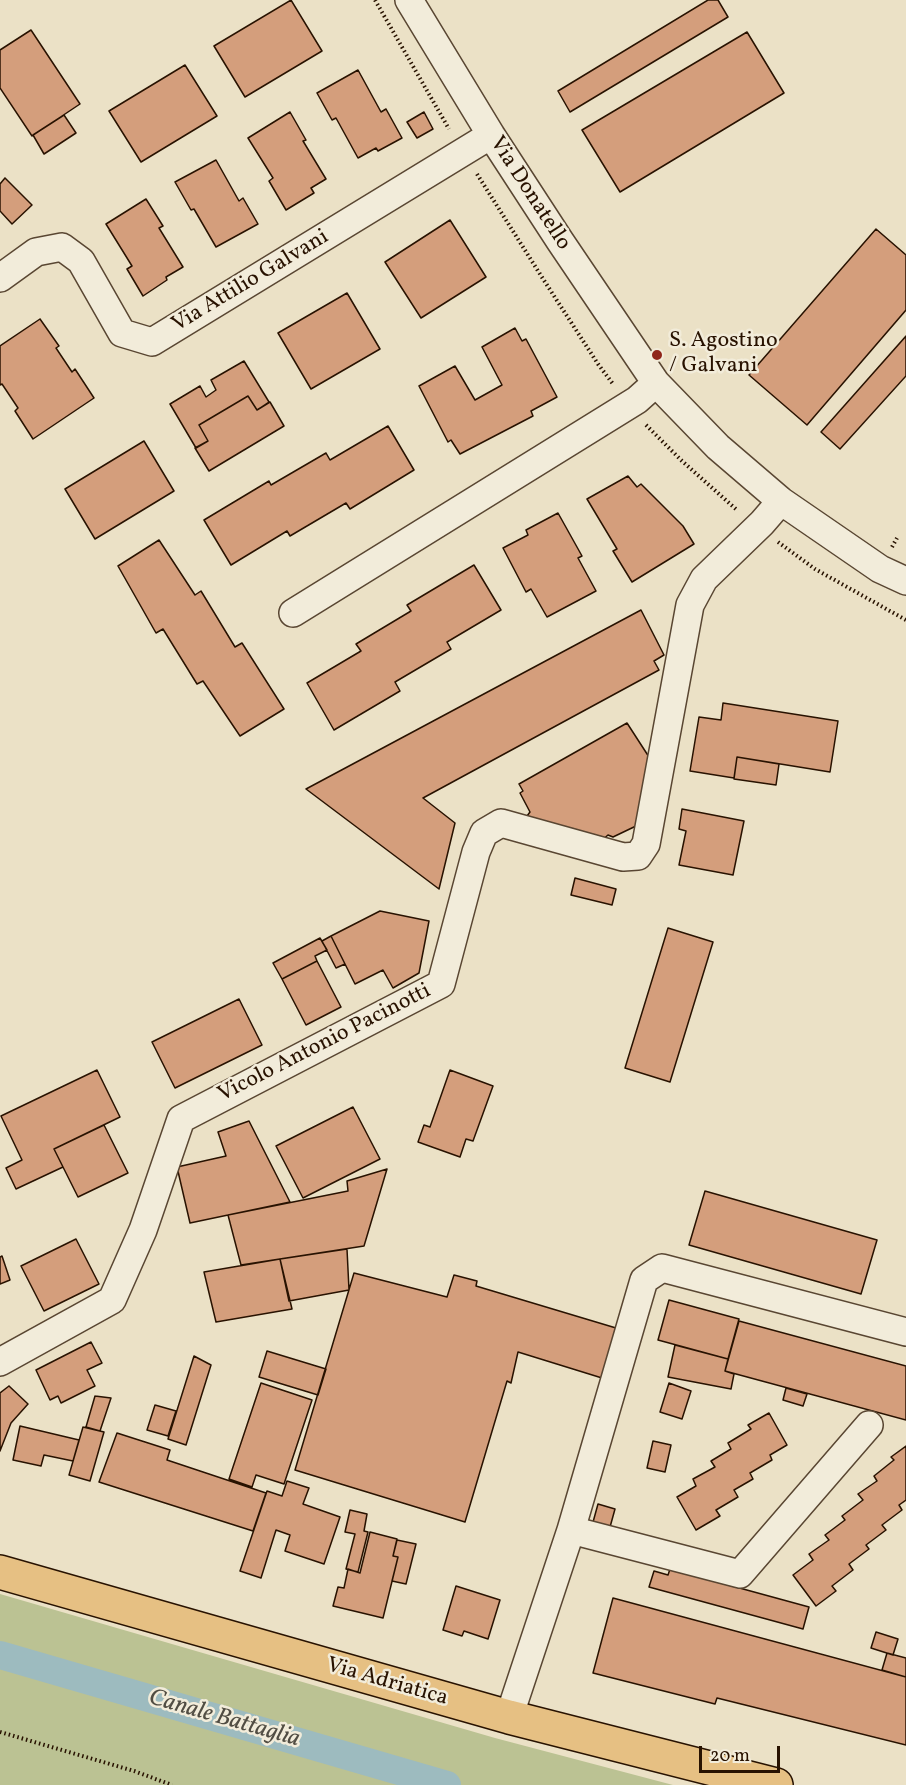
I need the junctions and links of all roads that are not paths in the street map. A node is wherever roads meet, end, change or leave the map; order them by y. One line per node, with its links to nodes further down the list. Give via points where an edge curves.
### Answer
1 (409, 0): 2 (street, Via Donatello)
2 (491, 135): 3 (street, Via Attilio Galvani, via 152,342 122,333 81,261 62,247 36,252); 4 (street, Via Donatello)
3 (0, 279)
4 (656, 383): 5 (street, Via Donatello, via 718,447); 7 (street, via 637,400)
5 (782, 501): 6 (street, Via Donatello, via 880,568); 9 (street, Vicolo Antonio Pacinotti, via 704,579 690,605 646,843 638,855 623,856 501,823 484,832 441,984 181,1119 143,1230 112,1300)
6 (906, 581)
7 (293, 613)
8 (906, 1332): 11 (street, via 662,1268 644,1280)
9 (0, 1362)
10 (869, 1425): 11 (street, via 740,1574)
11 (571, 1530): 13 (street)
12 (0, 1572): 13 (main road, Via Adriatica)
13 (509, 1717): 14 (main road, Via Adriatica)
14 (776, 1785)

